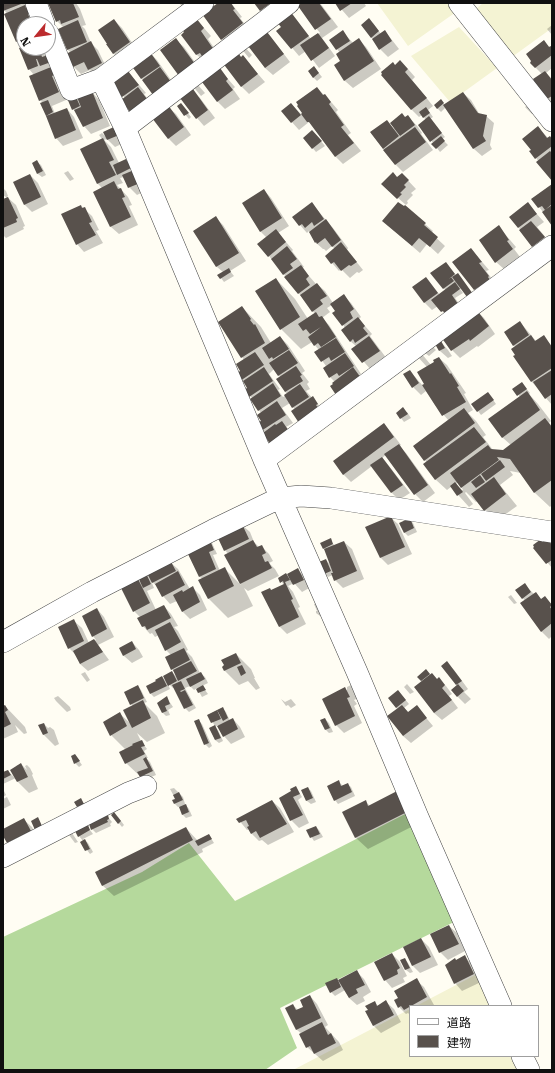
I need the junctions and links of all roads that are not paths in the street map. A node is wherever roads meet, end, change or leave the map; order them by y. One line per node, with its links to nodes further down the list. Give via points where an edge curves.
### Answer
1 (36, 3): 5 (street)
2 (203, 3): 7 (street)
3 (289, 3): 9 (street)
4 (459, 3): 8 (street)
5 (41, 16)
6 (56, 53): 7 (street, via 71,90)
7 (101, 79): 9 (street)
8 (549, 112)
9 (125, 128): 11 (street)
10 (552, 246): 11 (street)
11 (264, 460): 12 (street)
12 (281, 498): 13 (street, via 331,498); 14 (street, via 99,588); 17 (street)
13 (552, 532)
14 (3, 642)
15 (146, 786): 16 (street)
16 (3, 857)
17 (501, 1005)
18 (522, 1057): 19 (street)
19 (529, 1070)

